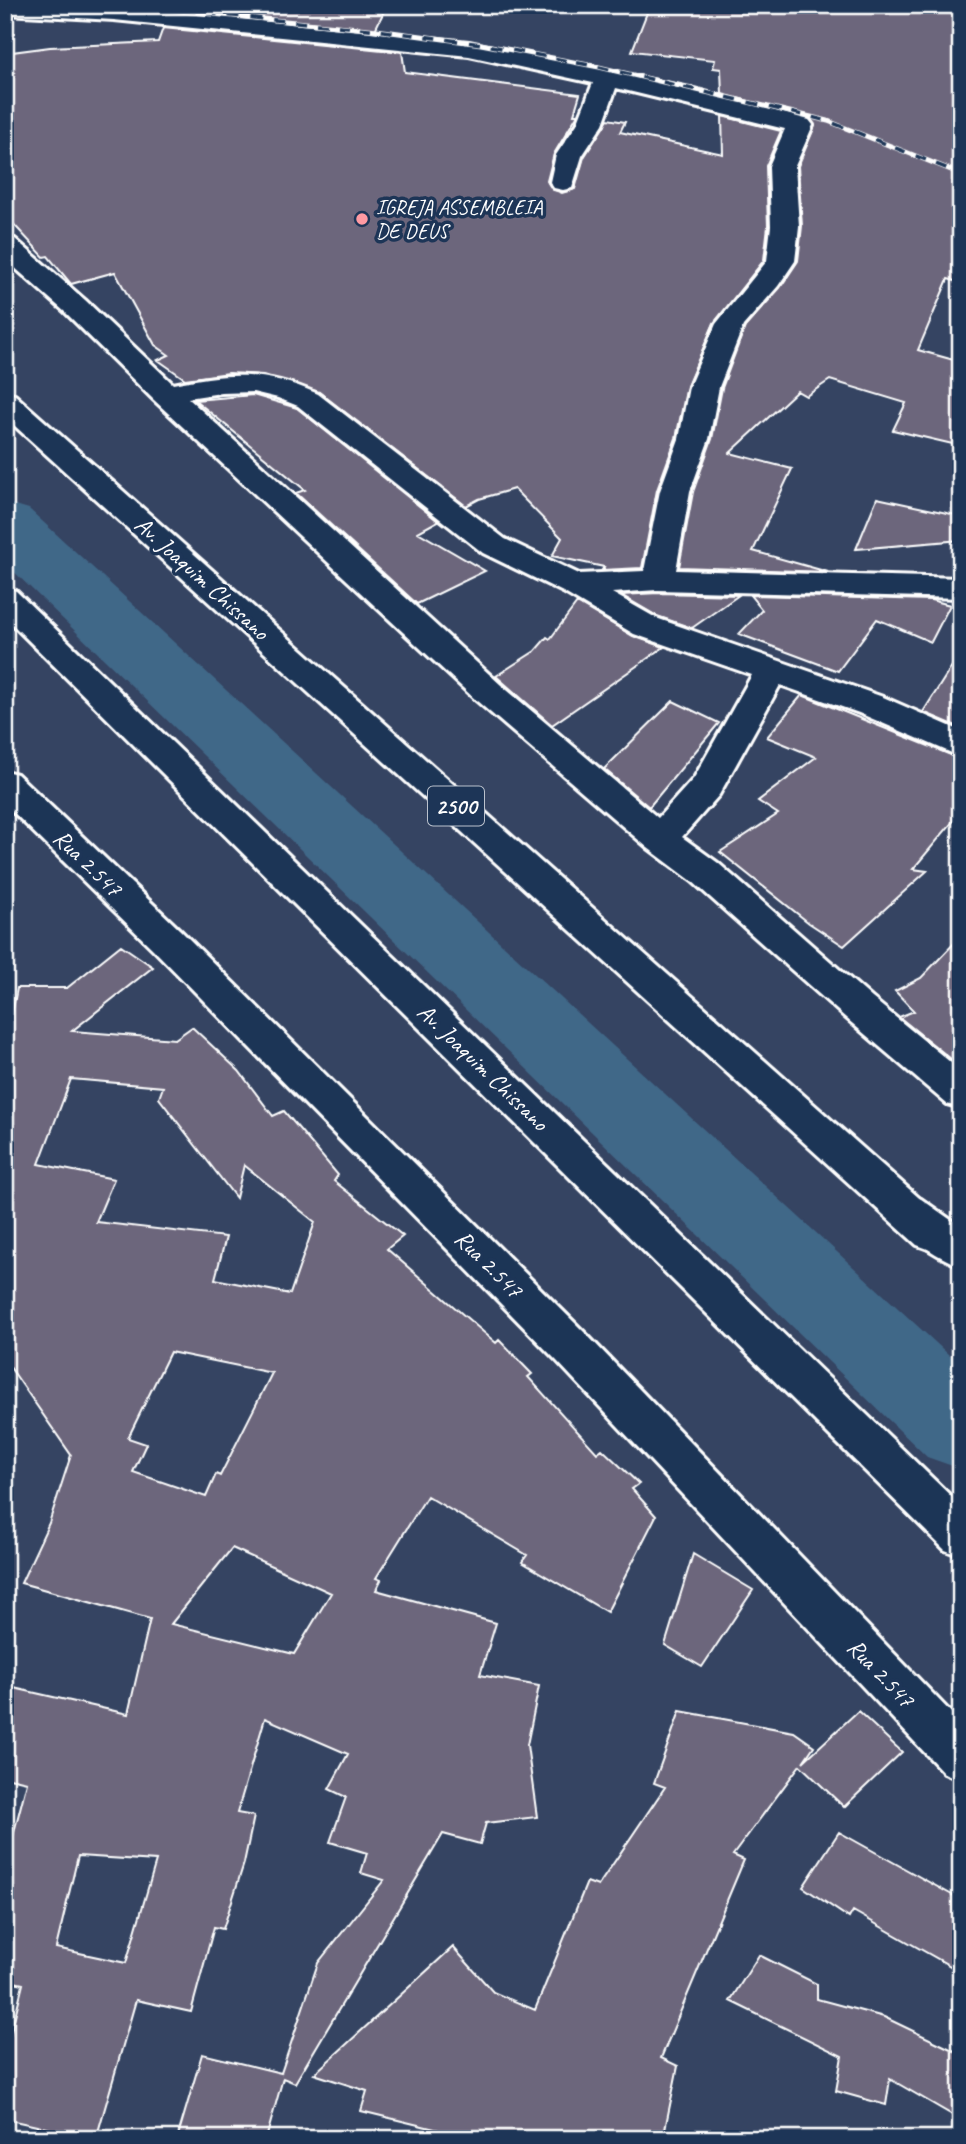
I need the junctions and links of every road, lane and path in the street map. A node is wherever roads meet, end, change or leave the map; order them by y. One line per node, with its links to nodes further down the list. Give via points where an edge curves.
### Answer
1 (5, 7): 2 (main road, via 114,13 469,49)
2 (607, 78): 3 (main road, via 590,124 569,155); 7 (main road, via 800,125 782,166 785,226 780,261 730,324 704,387 694,439 675,491)
3 (563, 182)
4 (5, 245): 5 (main road)
5 (164, 394): 8 (main road, via 240,380 283,388 308,400 494,546); 14 (main road, via 489,693)
6 (5, 401): 16 (main road, Av. Joaquim Chissano / 2500)
7 (658, 580): 8 (main road); 9 (main road)
8 (575, 585): 11 (main road, via 645,626)
9 (961, 588)
10 (5, 597): 19 (main road, Av. Joaquim Chissano)
11 (772, 670): 12 (main road, via 871,705); 14 (main road, via 707,786)
12 (961, 745)
13 (5, 783): 20 (main road, Rua 2.547, via 572,1348)
14 (660, 839): 15 (main road, via 705,872)
15 (961, 1093)
16 (907, 1212): 17 (main road); 18 (main road, Av. Joaquim Chissano)
17 (961, 1249)
18 (961, 1260)
19 (961, 1536)
20 (961, 1757)

